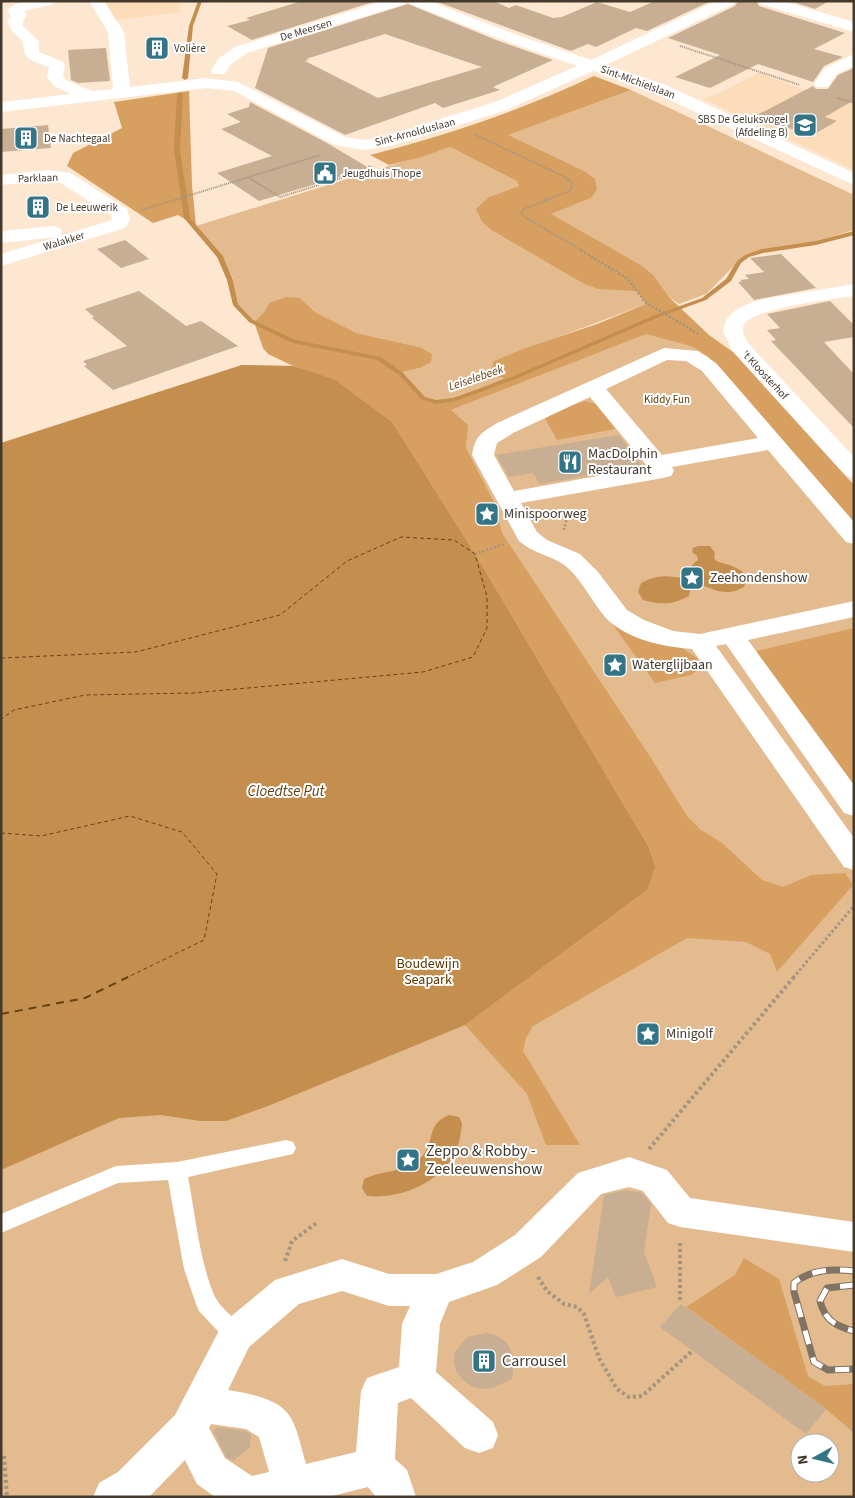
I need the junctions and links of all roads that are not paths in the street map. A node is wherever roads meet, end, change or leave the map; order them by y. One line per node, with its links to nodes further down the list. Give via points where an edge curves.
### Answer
1 (96, 1): 12 (street, via 116,32)
2 (400, 1): 10 (street, De Meersen, via 241,50 224,62)
3 (415, 1): 9 (street, Sint-Michielslaan)
4 (729, 1): 9 (street, Sint-Arnolduslaan)
5 (765, 1): 7 (street)
6 (46, 2): 13 (street, via 18,8 15,12 19,14 16,27 31,41 34,56 57,65 55,77 60,83)
7 (854, 27)
8 (854, 59): 11 (street, via 831,71)
9 (593, 66): 12 (street, Sint-Arnolduslaan, via 516,101 451,122 385,142 344,146 238,88 222,84); 16 (street, Sint-Michielslaan, via 660,89)
10 (219, 71)
11 (822, 84)
12 (122, 92): 13 (street, Sint-Arnolduslaan)
13 (89, 96): 14 (street, Sint-Arnolduslaan)
14 (1, 107)
15 (1, 180): 17 (street, Parklaan, via 48,175 64,177 120,213)
16 (854, 180)
17 (115, 222): 18 (street); 19 (street, Walakker)
18 (1, 237)
19 (1, 260)
20 (854, 290): 24 (street, 't Kloosterhof, via 760,306 736,319 732,328 739,346)
21 (593, 387): 22 (street, via 664,354 691,354 709,367); 23 (street); 25 (street, via 486,440 483,455)
22 (773, 442): 23 (street); 26 (street)
23 (656, 463): 25 (street, via 663,471)
24 (854, 471)
25 (507, 499): 29 (street, via 527,536 538,545 571,559 618,615 635,626 669,639)
26 (854, 537)
27 (854, 609): 28 (street)
28 (732, 635): 29 (street); 30 (street)
29 (700, 642): 31 (street)
30 (854, 806)
31 (854, 862): 32 (street)
32 (854, 871)
33 (286, 1148): 34 (lane)
34 (177, 1171): 35 (lane, via 116,1175); 38 (lane, via 195,1269 207,1304)
35 (1, 1224)
36 (854, 1237): 37 (street, via 680,1212 655,1180 630,1172 590,1182 528,1246 484,1274)
37 (436, 1290): 38 (street, via 389,1290 342,1275 288,1291); 39 (street, via 421,1324)
38 (236, 1334): 40 (street)
39 (417, 1379): 41 (street); 42 (street, via 380,1391)
40 (195, 1416): 43 (street, via 254,1412 275,1426); 44 (street, via 211,1471); 45 (street, via 132,1486)
41 (479, 1435)
42 (385, 1482): 43 (street)
43 (293, 1486): 44 (street)
44 (246, 1496)
45 (113, 1497)

